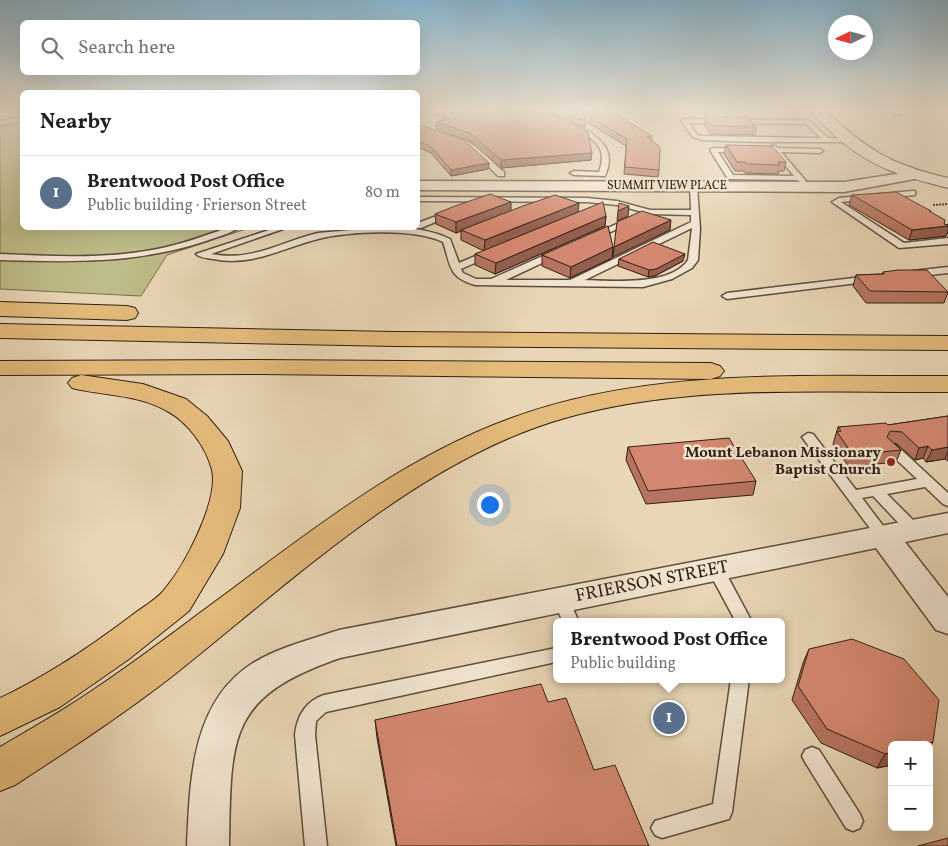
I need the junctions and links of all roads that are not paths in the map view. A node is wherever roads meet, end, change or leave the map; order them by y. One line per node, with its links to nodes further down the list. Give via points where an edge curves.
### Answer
1 (473, 149): 8 (lane)
2 (604, 149): 7 (lane, via 606,164 602,174)
3 (862, 149): 9 (main road, via 877,160)
4 (886, 149): 10 (main road, via 905,162)
5 (776, 150): 6 (lane); 11 (lane); 11 (lane, via 713,150 731,177)
6 (820, 151)
7 (574, 173)
8 (501, 174)
9 (915, 175): 12 (street, SUMMIT VIEW PLACE); 13 (main road)
10 (948, 175)
11 (803, 182): 12 (street, SUMMIT VIEW PLACE, via 850,186); 14 (street, SUMMIT VIEW PLACE)
12 (881, 182): 33 (lane, via 912,193 836,202)
13 (948, 183)
14 (693, 186): 15 (street, SUMMIT VIEW PLACE); 23 (lane)
15 (420, 196)
16 (420, 196): 17 (lane)
17 (490, 199): 18 (lane); 24 (lane)
18 (555, 200): 19 (lane); 20 (lane)
19 (613, 203): 21 (lane); 22 (lane)
20 (528, 210)
21 (596, 210)
22 (650, 212): 23 (lane); 34 (lane)
23 (696, 218): 44 (lane); 44 (lane, via 692,262 669,277 643,284)
24 (420, 225)
25 (229, 230): 37 (lane, via 203,240 145,254 76,258)
26 (276, 230): 32 (lane, via 200,254 246,260)
27 (336, 230): 32 (lane)
28 (406, 230): 29 (lane)
29 (402, 231): 32 (lane); 38 (lane, via 428,232 451,239)
30 (947, 235): 33 (lane, via 902,246)
31 (902, 236): 33 (lane)
32 (314, 237)
33 (888, 237)
34 (588, 239)
35 (499, 250): 38 (lane)
36 (562, 251): 43 (lane)
37 (0, 257)
38 (455, 268): 43 (lane, via 459,275 469,280)
39 (943, 271): 40 (lane); 42 (lane)
40 (899, 276)
41 (880, 278): 45 (lane)
42 (948, 280)
43 (491, 282): 44 (lane)
44 (570, 284)
45 (727, 296)
46 (0, 309): 48 (highway, via 516,326)
47 (0, 331): 48 (highway, via 395,339)
48 (683, 340): 49 (highway)
49 (948, 342)
50 (0, 368): 51 (highway)
51 (948, 375)
52 (0, 376): 69 (highway, via 134,389 177,405 214,441 227,471 224,508 206,554 176,601 116,648 46,695)
53 (948, 384): 71 (highway, via 694,388 620,397 555,412 494,434 434,464 340,526 118,696)
54 (808, 437): 58 (lane)
55 (891, 448): 56 (lane)
56 (927, 482): 57 (lane); 59 (lane)
57 (876, 491): 58 (lane); 61 (lane)
58 (852, 495): 62 (lane)
59 (948, 501)
60 (948, 523): 61 (street, FRIERSON STREET)
61 (913, 530): 62 (street, FRIERSON STREET)
62 (883, 535): 63 (street, FRIERSON STREET); 66 (street)
63 (716, 570): 64 (street, FRIERSON STREET); 65 (lane)
64 (566, 611): 74 (street, FRIERSON STREET, via 339,644 273,668 246,687 229,710 217,739)
65 (742, 618)
66 (948, 621)
67 (553, 656): 75 (lane, via 324,703 313,710 305,722 305,735)
68 (739, 683): 73 (lane, via 722,812)
69 (0, 718)
70 (812, 756): 72 (lane)
71 (0, 771)
72 (853, 821)
73 (662, 828)
74 (208, 846)
75 (316, 846)

